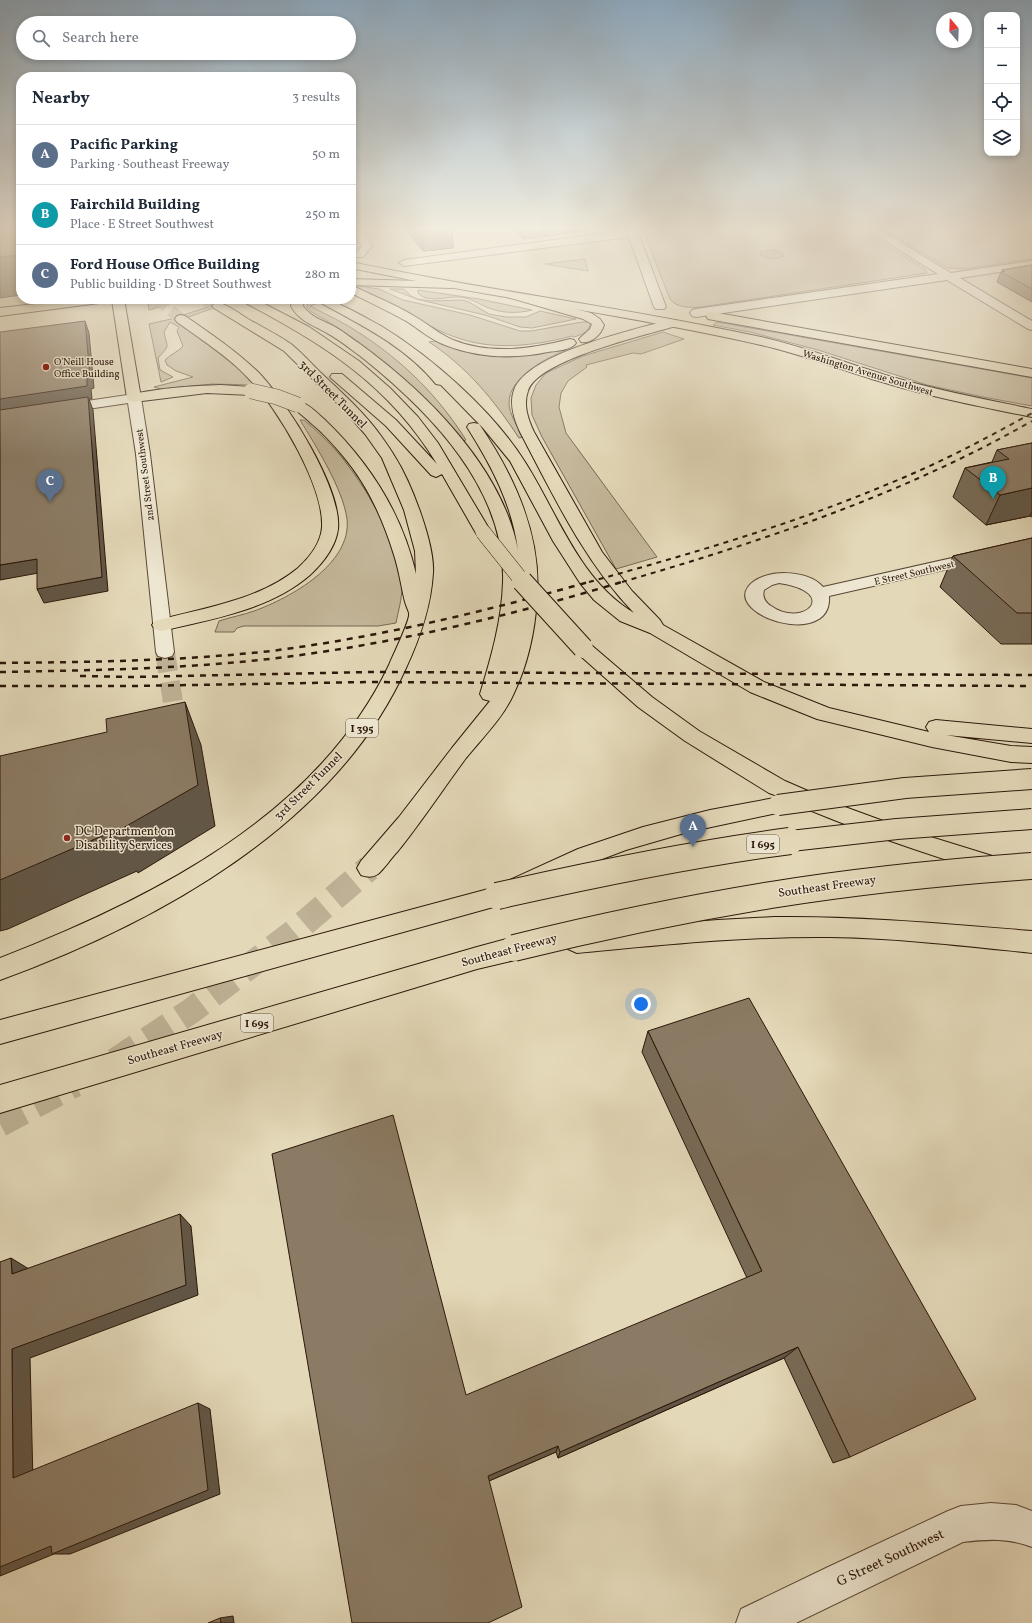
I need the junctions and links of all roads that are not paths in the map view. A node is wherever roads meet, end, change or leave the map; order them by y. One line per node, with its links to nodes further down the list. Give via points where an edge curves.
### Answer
1 (43, 306): 16 (main road)
2 (52, 306): 16 (main road)
3 (119, 306): 28 (main road, 2nd Street Southwest)
4 (218, 306): 25 (main road, 3rd Street Tunnel / I 395)
5 (259, 306): 20 (main road)
6 (277, 306): 20 (main road)
7 (296, 306): 40 (main road, via 302,313 368,356 427,409 469,460 498,509 509,550 512,582 505,635 488,702)
8 (333, 306): 26 (main road, via 379,330)
9 (387, 306): 24 (main road, via 434,335 468,349 492,353 517,353)
10 (550, 306): 24 (main road, via 587,316 596,322 596,331)
11 (574, 306): 22 (main road, Washington Avenue Southwest)
12 (651, 306): 15 (main road, Washington Avenue Southwest)
13 (746, 306): 18 (street)
14 (999, 306): 23 (street)
15 (660, 307): 19 (main road, Washington Avenue Southwest)
16 (34, 308): 17 (main road)
17 (0, 312)
18 (696, 313): 19 (main road); 19 (main road, Washington Avenue Southwest); 22 (main road); 27 (main road, Washington Avenue Southwest)
19 (676, 314): 22 (main road, Washington Avenue Southwest); 29 (main road, Washington Avenue Southwest, via 935,392); 36 (main road, via 550,363 529,378 521,390 519,404 527,432 595,554 626,595 653,622)
20 (282, 317): 31 (main road, via 340,354 398,403 438,454)
21 (181, 319): 35 (main road, via 255,377 278,407 301,444 316,476 328,507 330,527 319,553 303,572 291,581 248,601)
22 (652, 319): 24 (main road)
23 (1032, 326)
24 (585, 339)
25 (288, 348): 31 (main road, via 336,376 390,423 442,479); 34 (main road, 3rd Street Tunnel / I 395, via 347,405 389,458 412,510 423,551 425,572)
26 (433, 370): 36 (main road, via 470,404 516,460 575,565 592,587 618,612); 40 (main road, via 498,464 518,512 526,538 528,561 528,615 523,641 499,703)
27 (1029, 372)
28 (134, 398): 30 (street); 34 (main road, bridge, via 194,390 226,389 251,391 298,405 342,446 380,499 403,557); 35 (street, 2nd Street Southwest, via 144,459)
29 (1032, 412)
30 (0, 418)
31 (483, 532): 46 (main road, bridge, via 521,580 584,648 645,702 692,736 776,787 838,813 899,836)
32 (1032, 544): 33 (street, E Street Southwest)
33 (820, 593)
34 (418, 616): 50 (main road, 3rd Street Tunnel / I 395, via 387,689 367,722 322,776 291,806 255,836 171,891 73,940)
35 (161, 625): 37 (street, 2nd Street Southwest)
36 (656, 629): 38 (main road)
37 (164, 652)
38 (757, 688): 39 (main road, via 826,707 893,721); 41 (main road, via 824,714 897,733 975,748)
39 (1032, 736)
40 (460, 752): 45 (main road, via 412,817)
41 (1032, 755)
42 (1032, 779): 47 (main road, bridge, via 946,784 839,796 710,818 600,850)
43 (1032, 818): 47 (main road, I 695, bridge, via 903,828 780,842 612,870)
44 (1032, 866): 49 (main road, Southeast Freeway / I 695, bridge, via 927,874 779,892 630,920)
45 (369, 868)
46 (1032, 877)
47 (497, 896): 51 (main road, I 695)
48 (1032, 942): 49 (main road, bridge, via 877,929 801,927 727,929)
49 (514, 948): 52 (main road, Southeast Freeway / I 695)
50 (0, 969)
51 (0, 1032)
52 (0, 1099)
53 (1032, 1529): 54 (street, G Street Southwest, via 1016,1523 991,1521 961,1524)
54 (755, 1623)

